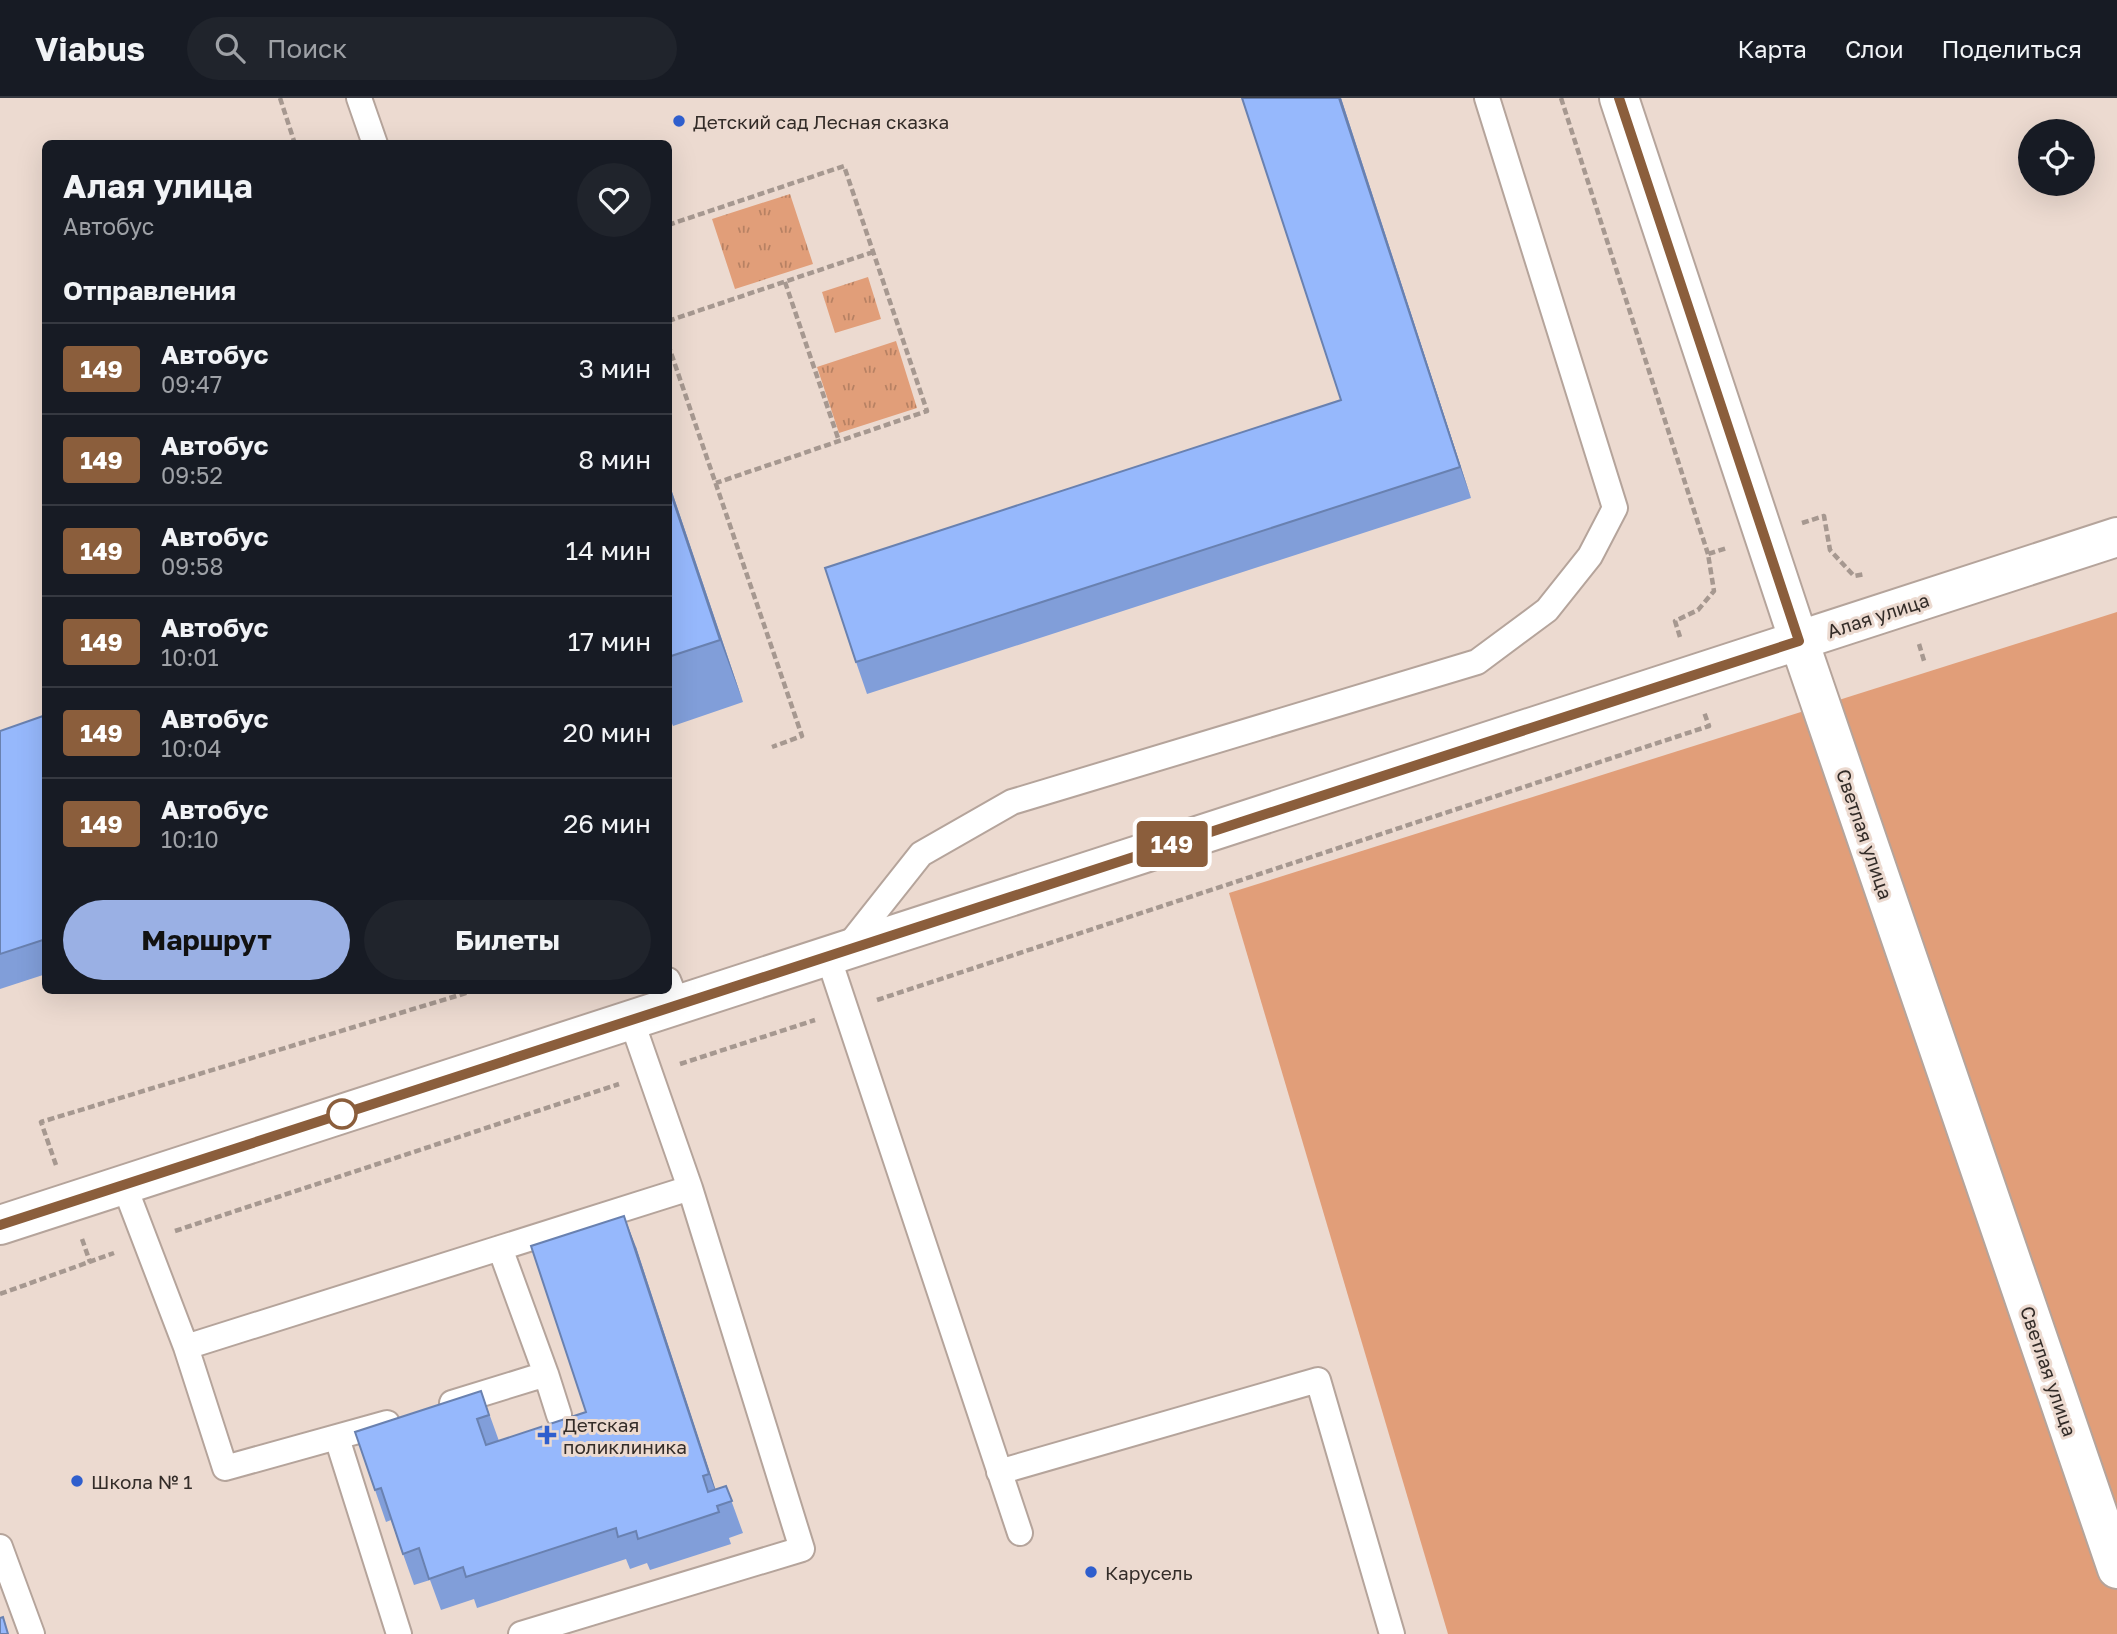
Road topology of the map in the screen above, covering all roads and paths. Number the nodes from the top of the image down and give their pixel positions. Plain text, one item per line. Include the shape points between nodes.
1 (280, 98) edge
2 (359, 98) edge
3 (1487, 98) edge
4 (1562, 98) edge
5 (1619, 98) edge
6 (294, 140) edge
7 (374, 140) edge
8 (672, 224) edge
9 (873, 252) junction
10 (785, 282) junction
11 (672, 320) edge
12 (672, 356) edge
13 (839, 441) junction
14 (716, 483) junction
15 (2117, 537) edge
16 (1708, 554) dead end
17 (1799, 641) junction
18 (772, 747) dead end
19 (836, 953) junction
20 (673, 992) edge
21 (463, 994) edge
22 (670, 994) edge
23 (631, 1019) junction
24 (124, 1185) junction
25 (690, 1188) junction
26 (69, 1203) junction
27 (0, 1225) edge
28 (499, 1248) junction
29 (90, 1262) dead end
30 (186, 1347) junction
31 (545, 1374) junction
32 (428, 1410) edge
33 (559, 1415) dead end
34 (402, 1418) edge
35 (337, 1438) junction
36 (999, 1472) junction
37 (1020, 1533) dead end
38 (0, 1547) edge
39 (2117, 1569) edge
40 (32, 1634) edge
41 (399, 1634) edge
42 (521, 1634) edge
43 (1392, 1634) edge

1 - 6 path
2 - 7 lane
3 - 19 lane via 1615,508 1590,556 1547,610 1477,662 1012,802 921,853
4 - 16 path
5 - 17 main road, Светлая улица
8 - 9 path via 844,166
9 - 10 path
9 - 13 path via 928,411
10 - 11 path
10 - 13 path
12 - 14 path
13 - 14 path
14 - 18 path via 802,736
15 - 17 main road, Алая улица
17 - 19 main road, Алая улица
17 - 39 main road, Светлая улица
19 - 20 main road, Алая улица
19 - 36 lane
21 - 26 path via 41,1122
22 - 23 main road, Алая улица
23 - 24 main road, Алая улица
23 - 25 lane
24 - 26 main road, Алая улица
24 - 30 lane
25 - 28 lane
25 - 42 lane via 802,1549
26 - 27 main road, Алая улица
26 - 29 path
28 - 30 lane
28 - 31 lane
30 - 35 lane via 225,1468
31 - 32 lane
31 - 33 lane
34 - 35 lane
35 - 41 lane
36 - 37 lane
36 - 43 lane via 1318,1380
38 - 40 lane

